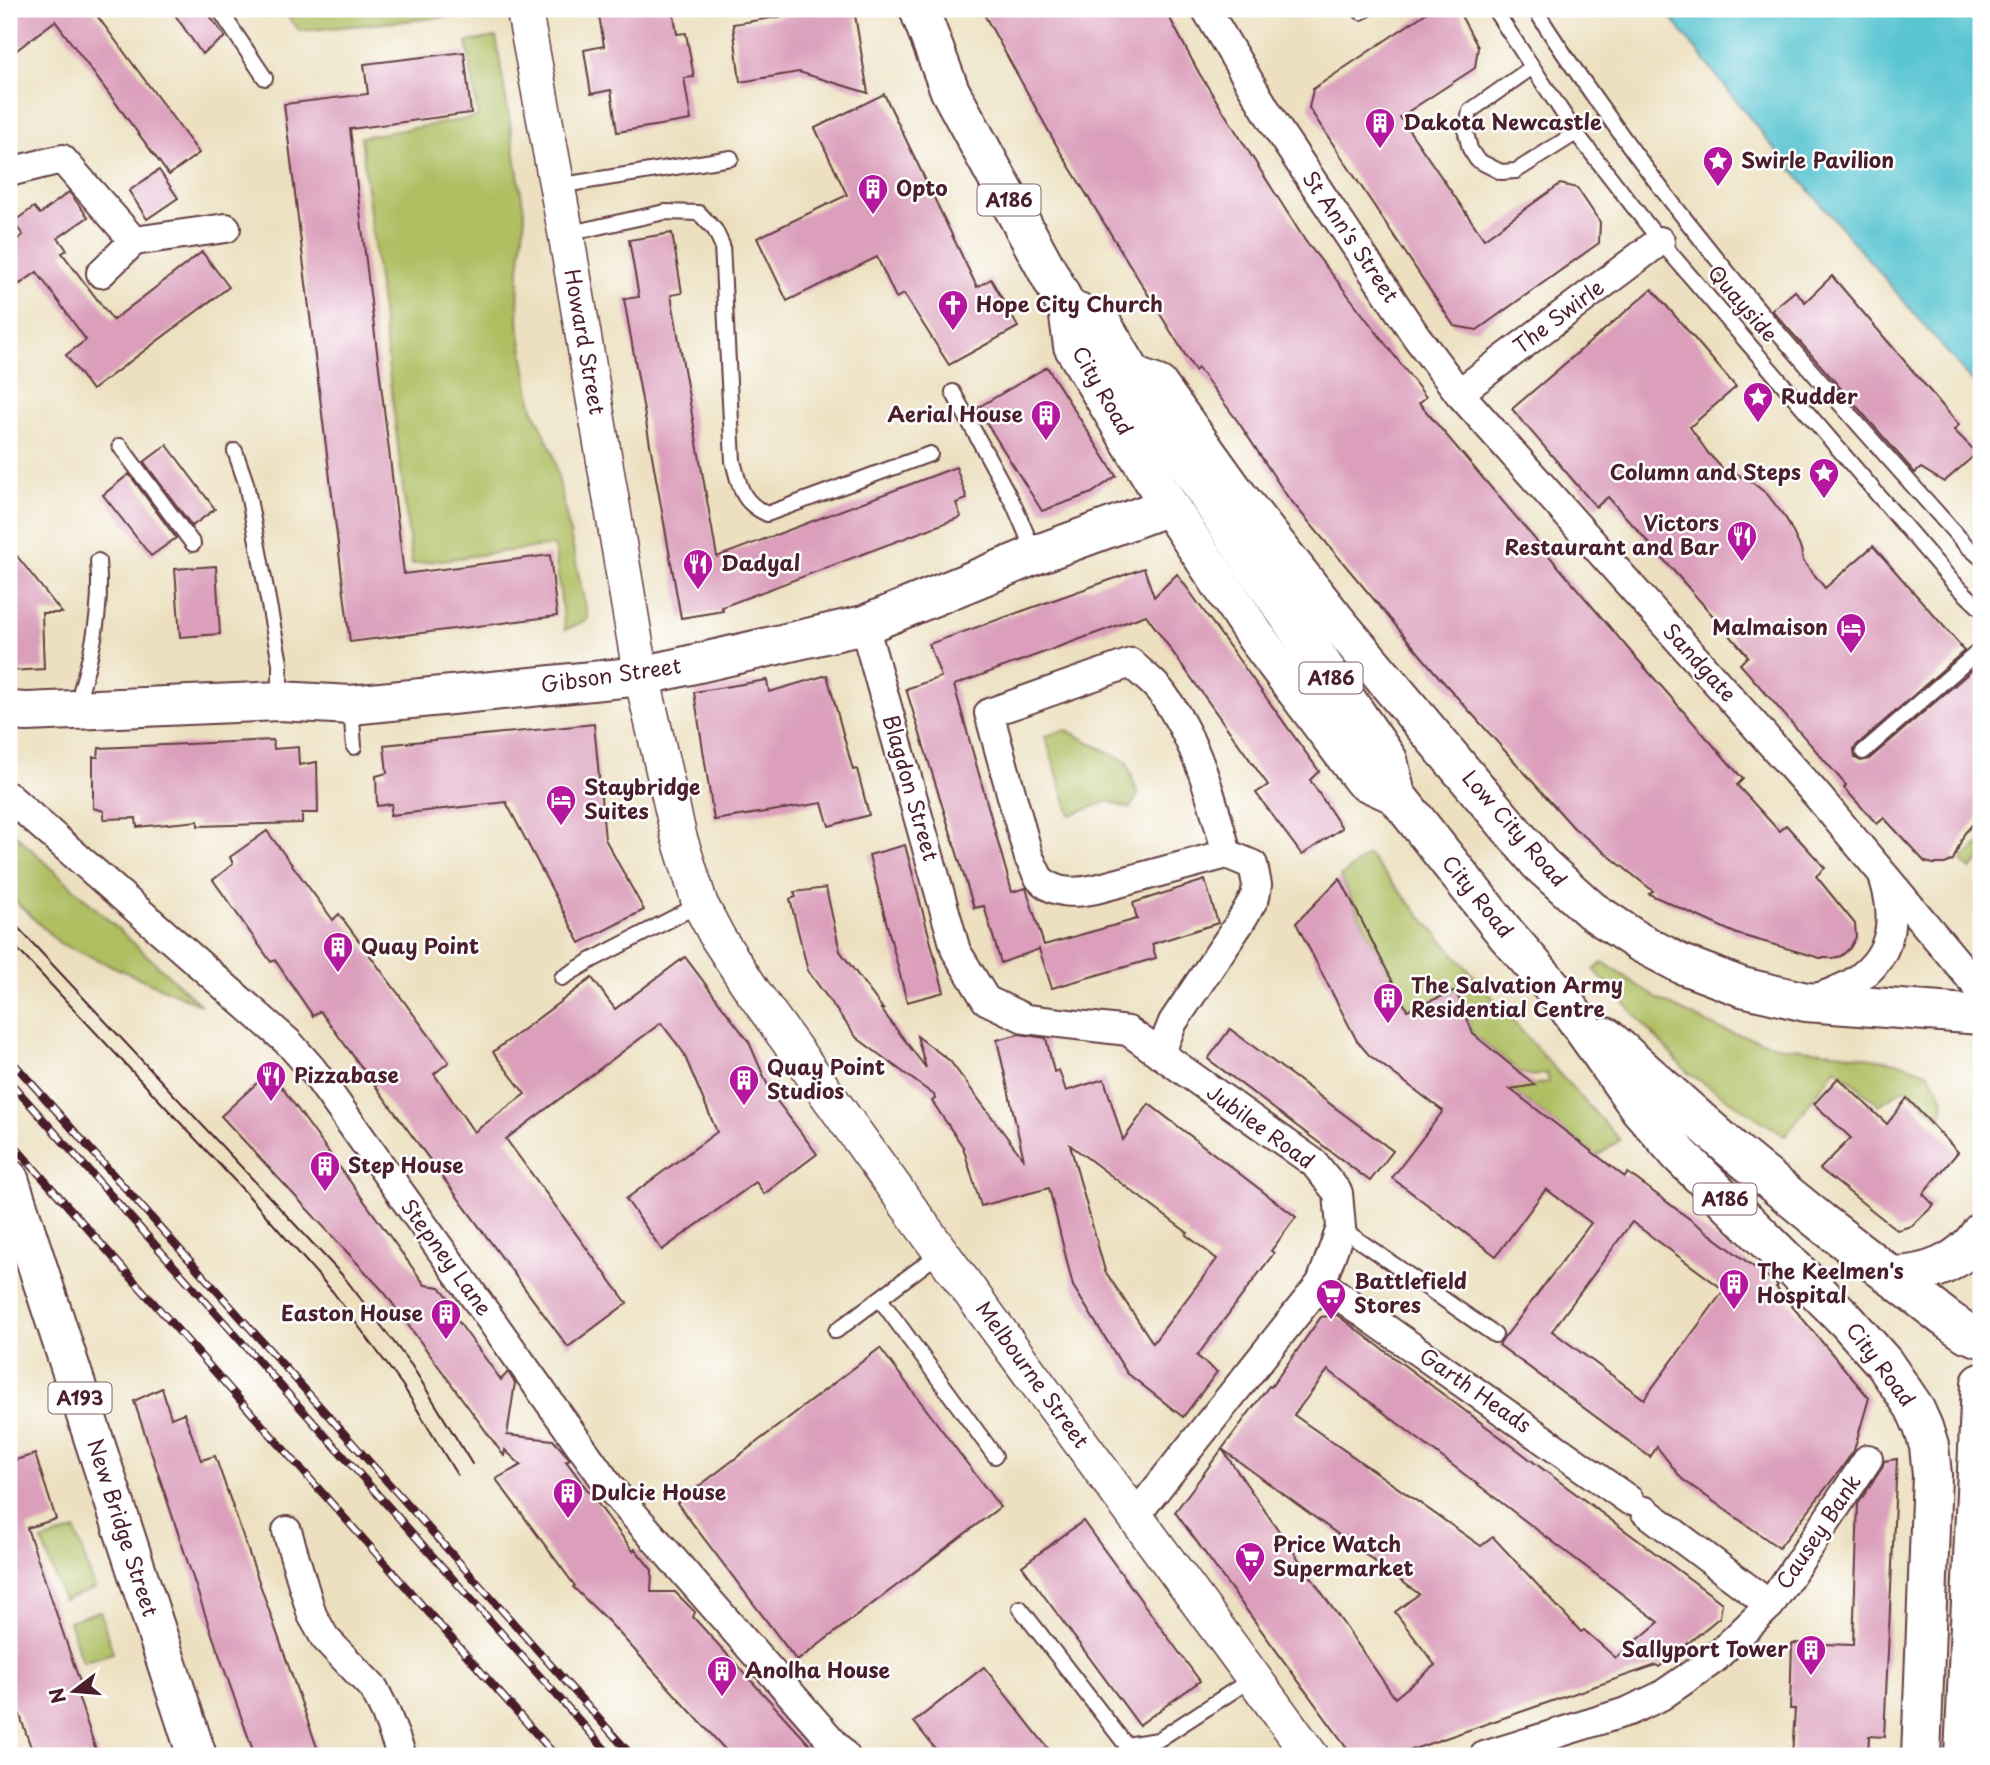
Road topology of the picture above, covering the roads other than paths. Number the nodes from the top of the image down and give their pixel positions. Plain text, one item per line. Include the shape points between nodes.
1 (219, 9) edge
2 (524, 9) edge
3 (919, 9) edge
4 (1206, 9) edge
5 (1494, 9) edge
6 (1535, 9) edge
7 (1531, 68) junction
8 (265, 78) dead end
9 (1576, 133) junction
10 (731, 158) dead end
11 (9, 172) edge
12 (557, 186) junction
13 (226, 228) dead end
14 (566, 234) junction
15 (134, 241) junction
16 (1660, 242) junction
17 (101, 273) dead end
18 (1068, 309) junction
19 (1136, 378) junction
20 (953, 393) dead end
21 (1459, 393) junction
22 (1172, 440) junction
23 (120, 446) dead end
24 (235, 451) dead end
25 (1512, 453) joint
26 (930, 454) dead end
27 (1169, 506) junction
28 (193, 544) dead end
29 (1035, 555) junction
30 (1981, 558) edge
31 (98, 561) dead end
32 (1254, 566) junction
33 (1981, 608) edge
34 (1337, 622) junction
35 (864, 625) junction
36 (1981, 649) edge
37 (642, 676) junction
38 (280, 701) junction
39 (351, 705) junction
40 (76, 709) junction
41 (15, 714) edge
42 (354, 747) dead end
43 (1863, 752) dead end
44 (1396, 796) junction
45 (9, 797) edge
46 (1227, 854) junction
47 (1882, 874) junction
48 (700, 904) junction
49 (956, 951) joint
50 (562, 978) dead end
51 (1981, 991) edge
52 (1560, 996) junction
53 (1806, 1002) junction
54 (1981, 1015) edge
55 (1160, 1054) junction
56 (9, 1179) edge
57 (1341, 1228) junction
58 (1981, 1231) edge
59 (942, 1252) junction
60 (1891, 1276) junction
61 (1321, 1283) junction
62 (880, 1299) junction
63 (836, 1331) dead end
64 (1495, 1335) dead end
65 (1981, 1338) edge
66 (1981, 1383) edge
67 (995, 1456) dead end
68 (1868, 1459) dead end
69 (1135, 1516) junction
70 (287, 1531) dead end
71 (1770, 1605) junction
72 (1020, 1608) dead end
73 (1976, 1647) edge
74 (1254, 1678) junction
75 (197, 1756) edge
76 (402, 1756) edge
77 (845, 1756) edge
78 (1311, 1756) edge
79 (1484, 1756) edge
80 (1920, 1756) edge
81 (1964, 1756) edge

1 - 8 lane
2 - 12 street, Howard Street
3 - 18 main road, City Road / A186 via 950,91
4 - 21 street, St Ann's Street via 1278,130
5 - 7 lane, Quayside
6 - 30 lane, Quayside via 1637,158 1719,262 1940,517
7 - 9 lane, Quayside
7 - 9 lane via 1470,111 1465,133 1477,160 1501,172 1516,171
9 - 16 lane, Quayside
10 - 12 lane
11 - 15 street via 62,159
12 - 14 street, Howard Street
13 - 15 street
14 - 26 lane via 665,212 699,213 715,230 722,245 733,461 741,490 752,507 767,514
14 - 37 street, Howard Street
15 - 17 street
16 - 21 street, The Swirle
16 - 33 lane, Quayside via 1951,580
18 - 19 main road, Low City Road via 1101,323
18 - 27 main road, City Road / A186 via 1073,346
19 - 22 main road, City Road / A186
19 - 34 main road, Low City Road via 1158,385
20 - 29 lane via 1014,505
21 - 25 street, St Ann's Street
22 - 27 main road via 1174,476
22 - 32 main road, City Road / A186
23 - 28 lane
24 - 38 lane via 246,483 280,663
25 - 47 street, Sandgate
27 - 29 main road, Gibson Street
27 - 32 main road, City Road / A186
27 - 44 main road, City Road / A186 via 1256,637 1363,780
29 - 35 main road, Gibson Street
31 - 40 lane via 97,626
32 - 34 main road, Low City Road
32 - 44 main road, City Road / A186 via 1388,760
34 - 53 main road, Low City Road via 1540,864 1591,910 1681,964 1742,987
35 - 37 main road, Gibson Street
35 - 49 street, Blagdon Street
36 - 43 lane
37 - 39 main road, Gibson Street
37 - 48 street, Howard Street via 679,837
38 - 39 main road, Gibson Street
38 - 40 main road, Gibson Street
39 - 42 lane
40 - 41 main road, Gibson Street
44 - 52 main road, City Road / A186
45 - 77 street, Stepney Lane via 289,1043 312,1069 612,1490
46 - 46 street via 1191,739 1161,691 1131,663 989,713 1030,858 1041,880 1061,892 1096,889
46 - 55 street via 1253,865 1255,897 1173,1022
47 - 51 street, Sandgate
47 - 53 street, Sandgate via 1890,899 1891,927 1875,963 1856,981
48 - 50 lane
48 - 59 street, Melbourne Street via 754,993
49 - 55 street, Jubilee Road via 986,1000 1026,1019 1128,1031
52 - 60 main road, City Road / A186 via 1734,1151
52 - 80 main road, City Road / A186 via 1670,1144 1868,1343 1914,1407 1928,1446 1932,1475
53 - 54 main road, Low City Road
55 - 57 street, Jubilee Road via 1314,1163 1338,1193
56 - 75 main road, New Bridge Street / A193
57 - 61 street, Jubilee Road
57 - 64 lane
58 - 60 main road via 1966,1250 1940,1267
59 - 62 lane
59 - 69 street, Melbourne Street
60 - 65 main road, City Road / A186 via 1948,1320
61 - 69 street, Jubilee Road
61 - 71 street, Garth Heads via 1637,1505
62 - 63 lane
62 - 67 lane
66 - 73 main road
68 - 71 street, Causey Bank
69 - 74 street, Melbourne Street
70 - 76 street via 312,1615 325,1638 374,1689
71 - 79 street, Causey Bank via 1713,1660 1661,1696 1629,1711
72 - 74 lane via 1126,1745 1158,1740
73 - 81 main road
74 - 78 street, Melbourne Street

